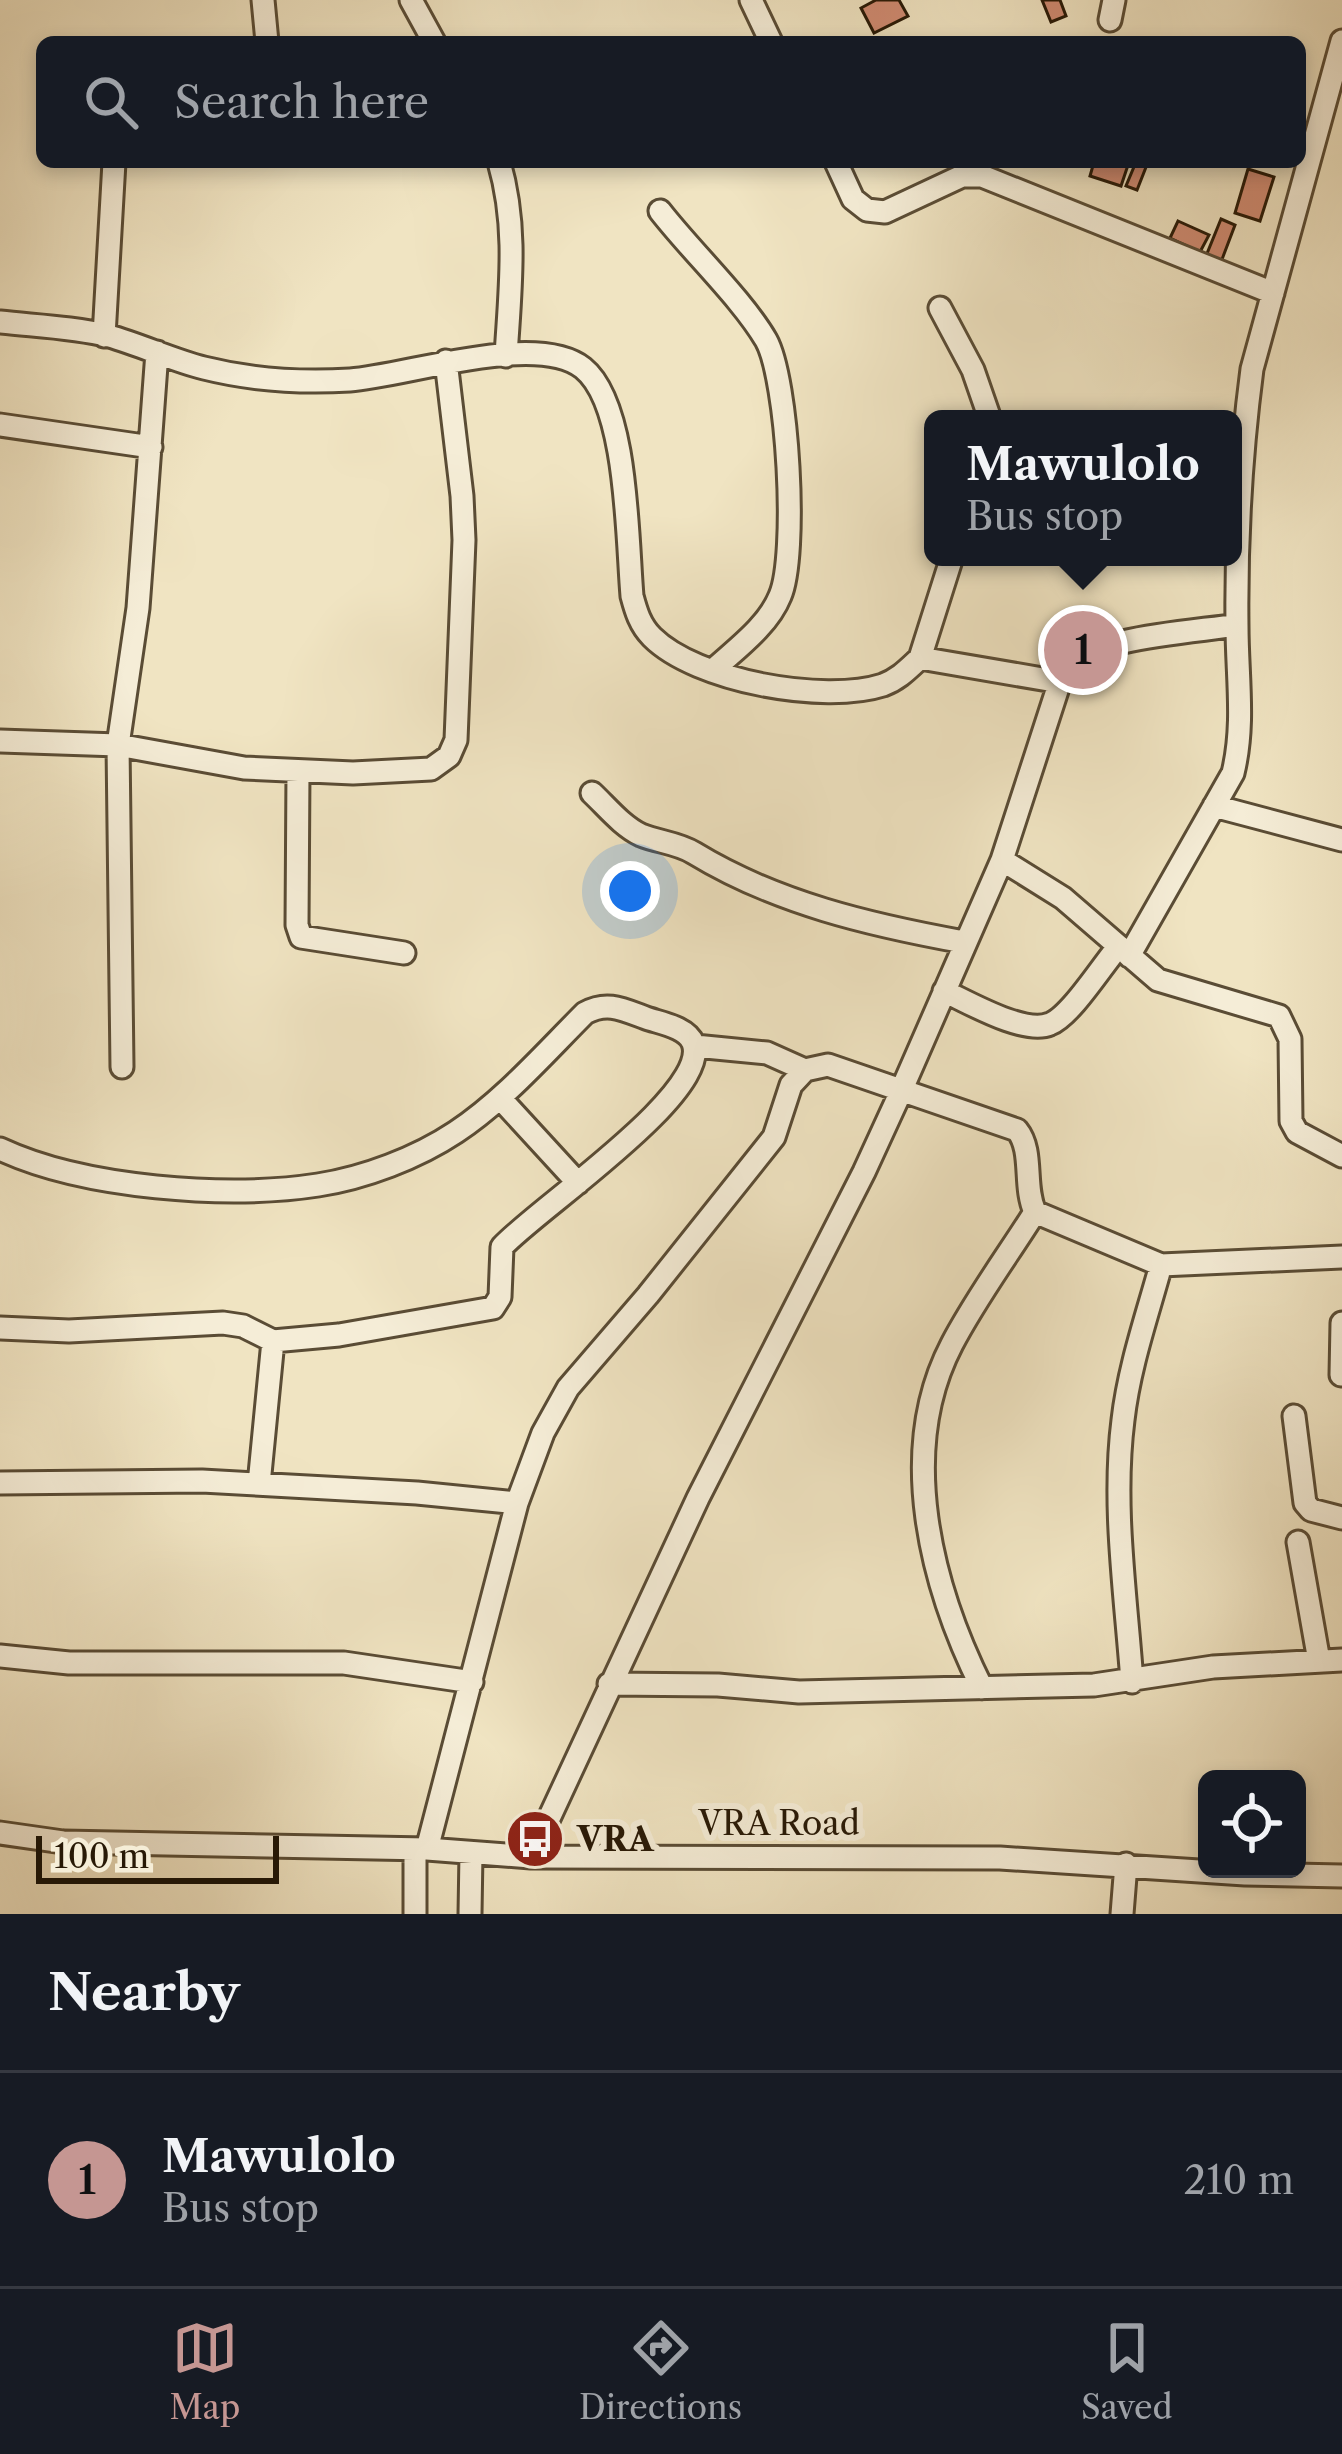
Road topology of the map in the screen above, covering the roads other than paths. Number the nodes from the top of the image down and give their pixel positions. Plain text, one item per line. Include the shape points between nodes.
1 (263, 0) edge
2 (411, 0) edge
3 (751, 0) edge
4 (266, 36) edge
5 (431, 36) edge
6 (768, 36) edge
7 (1342, 41) edge
8 (114, 168) edge
9 (501, 168) edge
10 (839, 168) edge
11 (660, 211) dead end
12 (1273, 293) junction
13 (940, 308) dead end
14 (0, 322) edge
15 (104, 335) junction
16 (157, 352) junction
17 (506, 356) junction
18 (446, 361) junction
19 (987, 410) edge
20 (0, 425) edge
21 (151, 447) junction
22 (1242, 507) edge
23 (949, 566) edge
24 (1240, 566) edge
25 (1237, 625) junction
26 (920, 658) junction
27 (712, 670) junction
28 (1060, 682) junction
29 (0, 741) edge
30 (118, 745) junction
31 (298, 771) junction
32 (592, 793) dead end
33 (1214, 806) junction
34 (1342, 840) edge
35 (1002, 860) junction
36 (964, 942) junction
37 (1124, 951) junction
38 (404, 952) dead end
39 (944, 991) junction
40 (695, 1046) junction
41 (122, 1067) dead end
42 (805, 1070) junction
43 (901, 1090) junction
44 (500, 1098) junction
45 (0, 1149) edge
46 (1342, 1156) edge
47 (578, 1183) junction
48 (1036, 1212) junction
49 (1342, 1257) edge
50 (1161, 1265) junction
51 (1342, 1323) edge
52 (0, 1328) edge
53 (273, 1341) junction
54 (1341, 1375) edge
55 (1294, 1416) dead end
56 (0, 1484) edge
57 (259, 1484) junction
58 (517, 1503) junction
59 (1342, 1518) edge
60 (1298, 1541) dead end
61 (0, 1656) edge
62 (1330, 1661) edge
63 (472, 1682) junction
64 (1132, 1682) junction
65 (609, 1684) junction
66 (982, 1688) junction
67 (0, 1833) edge
68 (421, 1849) junction
69 (471, 1853) junction
70 (531, 1857) junction
71 (1126, 1864) junction
72 (1342, 1876) edge
73 (415, 1914) edge
74 (470, 1914) edge
75 (1123, 1914) edge

1 - 4 street
2 - 5 street
3 - 6 street
7 - 12 street
8 - 15 street
9 - 17 street via 514,235
10 - 12 street via 853,200 867,210 885,212 962,176 982,176
11 - 27 street via 767,342 782,404 788,573 757,629
12 - 22 street via 1252,369
13 - 19 street
14 - 15 street
15 - 16 street
16 - 18 street via 246,377 295,381 386,376
16 - 21 street
17 - 18 street
17 - 27 street via 562,358 598,383 616,432 639,620 653,638
18 - 31 street via 464,540 456,740 431,769
20 - 21 street
21 - 30 street
23 - 26 street
24 - 25 street
25 - 28 street via 1101,648 1070,662
25 - 33 street via 1239,747
26 - 27 street via 900,677 850,689 782,687
26 - 28 street
28 - 35 street
29 - 30 street
30 - 31 street
30 - 41 street
31 - 38 street via 301,937
32 - 36 street via 640,834 779,895
33 - 34 street
33 - 37 street
35 - 36 street
35 - 37 street via 1063,898
36 - 39 street
37 - 39 street via 1050,1024 1003,1018
37 - 46 street via 1158,980 1279,1016 1290,1040 1291,1121
39 - 43 street
40 - 42 street via 767,1053
40 - 44 street via 687,1033 600,1005
40 - 47 street via 694,1062 660,1109
42 - 43 street via 828,1065
42 - 58 street via 790,1085 774,1136 568,1388
43 - 48 street via 1017,1130 1026,1141
43 - 65 street
44 - 45 street via 454,1134 390,1165 319,1185 122,1182 36,1166
44 - 47 street
47 - 53 street via 502,1247 494,1308
48 - 50 street
48 - 66 street via 951,1344 926,1437 933,1554
49 - 50 street
50 - 64 street via 1122,1424
51 - 54 street
52 - 53 street via 223,1323
53 - 57 street
55 - 59 street via 1305,1503
56 - 57 street
57 - 58 street
58 - 63 street
60 - 62 street
61 - 63 street via 344,1663
62 - 64 street via 1213,1667
63 - 68 street
64 - 66 street
65 - 66 street
65 - 70 street
67 - 68 street, VRA Road via 63,1842
68 - 69 street, VRA Road
68 - 73 street
69 - 70 street, VRA Road
69 - 74 street
70 - 71 street, VRA Road
71 - 72 street, VRA Road
71 - 75 street

